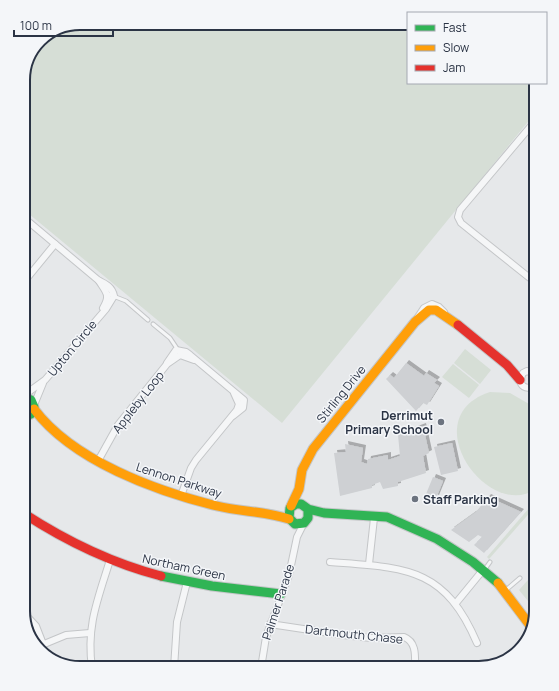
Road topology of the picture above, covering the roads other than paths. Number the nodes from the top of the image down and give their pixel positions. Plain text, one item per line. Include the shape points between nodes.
1 (529, 128) edge
2 (30, 223) edge
3 (55, 244) junction
4 (30, 274) edge
5 (529, 277) edge
6 (111, 295) junction
7 (148, 320) dead end
8 (153, 324) dead end
9 (179, 353) junction
10 (529, 371) edge
11 (529, 373) edge
12 (524, 374) junction
13 (45, 380) junction
14 (529, 388) edge
15 (30, 392) edge
16 (30, 400) edge
17 (34, 407) junction
18 (30, 414) edge
19 (30, 419) edge
20 (46, 425) junction
21 (98, 461) junction
22 (299, 489) junction
23 (181, 496) junction
24 (291, 507) junction
25 (307, 508) junction
26 (272, 513) junction
27 (324, 514) junction
28 (30, 517) edge
29 (374, 518) junction
30 (290, 520) junction
31 (305, 522) junction
32 (297, 537) junction
33 (110, 560) junction
34 (330, 562) dead end
35 (490, 562) dead end
36 (368, 564) junction
37 (484, 570) junction
38 (520, 578) dead end
39 (187, 582) junction
40 (505, 591) junction
41 (282, 594) junction
42 (456, 603) junction
43 (31, 620) edge
44 (528, 622) edge
45 (270, 624) junction
46 (90, 633) junction
47 (39, 640) edge
48 (477, 643) dead end
49 (42, 644) edge
50 (92, 661) edge
51 (174, 661) edge
52 (262, 661) edge
53 (414, 661) edge

1 - 5 street via 463,208 462,216 464,224
2 - 3 street
3 - 4 street
3 - 6 street via 98,280
6 - 7 lane via 126,301
6 - 13 street, Upton Circle via 99,316
8 - 9 lane via 170,338
9 - 21 street, Appleby Loop via 172,353 167,364 118,425
9 - 23 street via 186,352 234,393 241,404 196,460
10 - 12 street
11 - 12 street
12 - 14 street via 522,385
12 - 22 street, Stirling Drive via 507,364 447,316 430,310 415,322 313,449 302,470
13 - 15 street, Upton Circle
13 - 17 street, Upton Circle
16 - 17 street, Lennon Parkway
17 - 18 street
17 - 20 street, Lennon Parkway
19 - 20 street, Lennon Parkway
20 - 21 street, Lennon Parkway
21 - 23 street, Lennon Parkway via 140,482
22 - 24 street, Stirling Drive
22 - 25 street
23 - 26 street, Lennon Parkway via 218,506
24 - 25 street, Lennon Parkway via 297,503
24 - 26 street, Lennon Parkway
24 - 30 street via 288,513
25 - 27 street, Lennon Parkway
25 - 31 street via 309,515
26 - 30 street, Lennon Parkway
27 - 29 street, Lennon Parkway
27 - 31 street, Lennon Parkway
28 - 33 street, Northam Green via 67,541
29 - 36 street
29 - 37 street, Lennon Parkway via 387,517 446,544
30 - 31 street, Lennon Parkway via 295,524
30 - 32 street
31 - 32 street, Palmer Parade
32 - 41 street, Palmer Parade
33 - 39 street, Northam Green via 155,575
33 - 46 street via 93,611
34 - 36 street
35 - 37 lane
36 - 42 street via 394,567 414,573 437,586
37 - 40 street, Lennon Parkway
37 - 42 street
38 - 40 lane
39 - 41 street, Northam Green
39 - 51 street via 177,622
40 - 44 street, Lennon Parkway
41 - 45 street, Palmer Parade
42 - 48 street
43 - 47 street via 36,626
45 - 52 street, Palmer Parade
45 - 53 street, Dartmouth Chase via 371,638 408,638 413,645
46 - 49 street via 72,634
46 - 50 street

